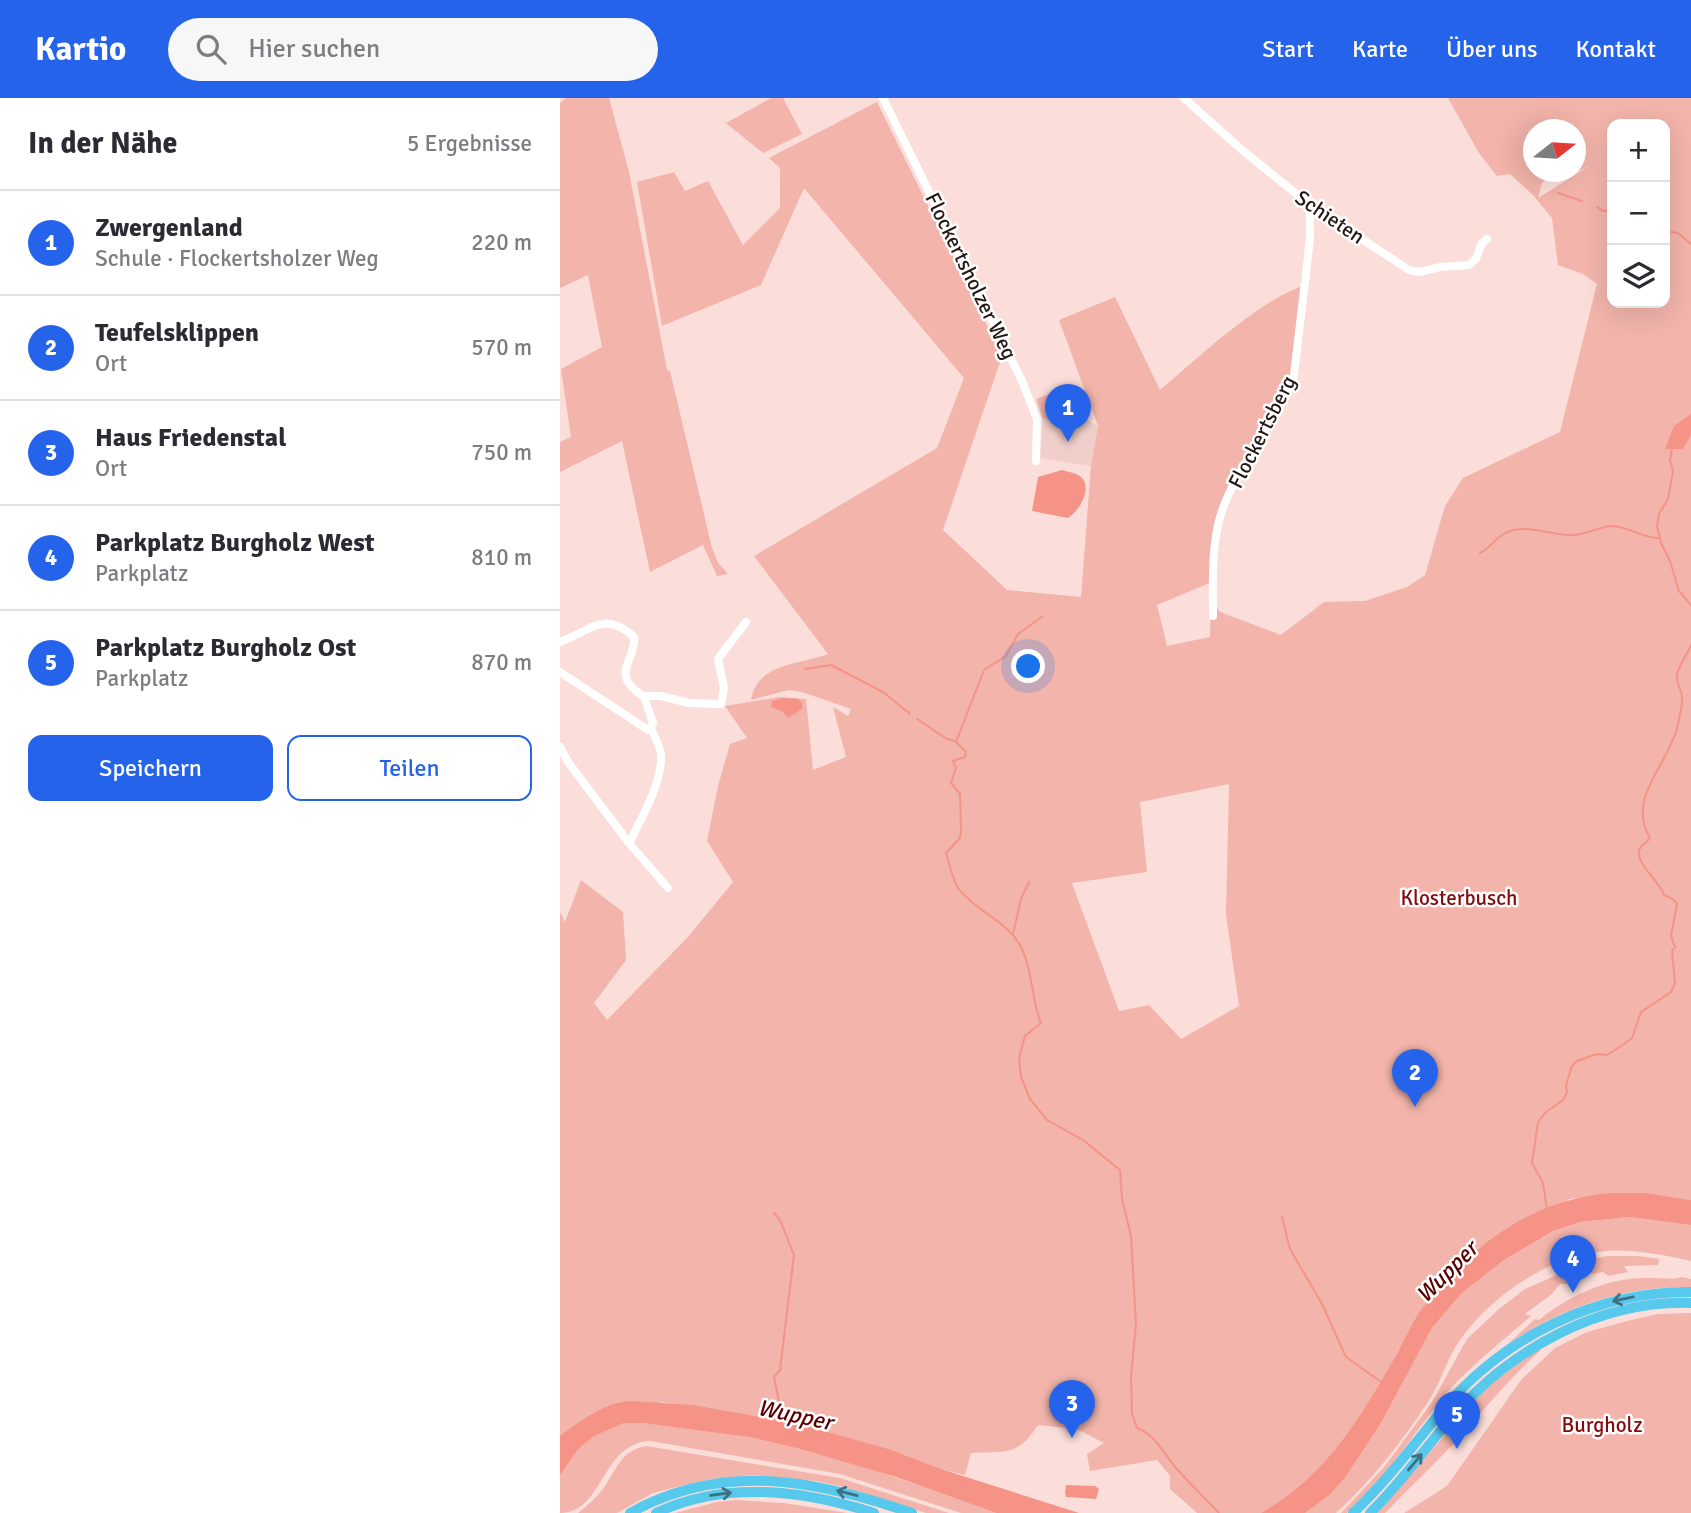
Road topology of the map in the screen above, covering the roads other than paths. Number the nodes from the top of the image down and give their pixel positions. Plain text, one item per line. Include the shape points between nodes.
1 (883, 98) edge
2 (1184, 98) edge
3 (1310, 205) junction
4 (1487, 239) dead end
5 (1037, 461) dead end
6 (1213, 616) dead end
7 (746, 622) dead end
8 (560, 642) edge
9 (560, 672) edge
10 (646, 698) junction
11 (650, 729) junction
12 (560, 747) edge
13 (629, 843) junction
14 (668, 888) dead end
15 (1691, 1292) edge
16 (1691, 1303) edge
17 (630, 1513) edge
18 (656, 1513) edge
19 (874, 1513) edge
20 (912, 1513) edge
21 (1353, 1513) edge
22 (1370, 1513) edge

1 - 5 street, Flockertsholzer Weg via 1022,381 1037,419
2 - 3 street, Schieten
3 - 4 street, Schieten via 1415,272 1469,265
3 - 6 street, Flockertsberg via 1294,374 1221,513
7 - 10 street via 718,659 724,682 721,704 655,695
8 - 10 street via 599,623 626,631 634,642 626,675
9 - 11 street
10 - 11 street
11 - 13 street via 660,749 660,764 651,797
12 - 13 street
13 - 14 street
15 -> 21 highway via 1656,1293 1606,1303 1557,1322 1516,1345 1482,1370 1445,1407
22 -> 16 highway via 1475,1393 1522,1355 1565,1331 1608,1315
20 -> 17 highway via 814,1485 753,1480 681,1490
18 -> 19 highway via 700,1498 753,1491 811,1497

